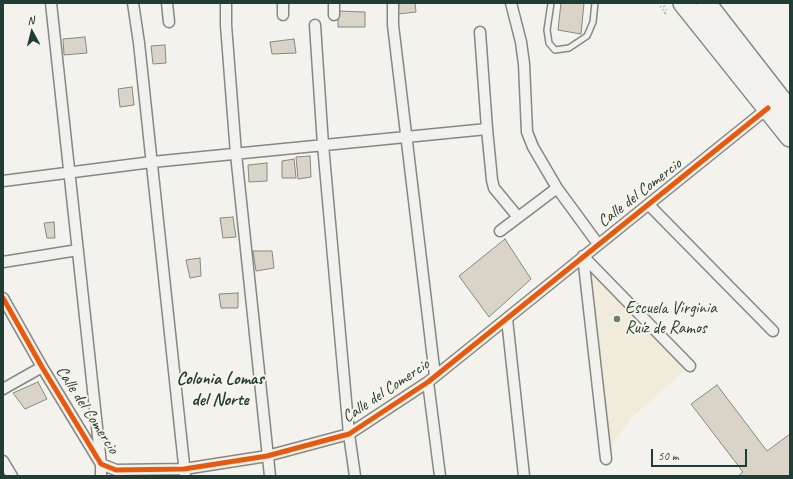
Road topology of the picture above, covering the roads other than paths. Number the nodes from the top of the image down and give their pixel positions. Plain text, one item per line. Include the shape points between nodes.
1 (51, 3) edge
2 (133, 3) edge
3 (167, 3) edge
4 (226, 3) edge
5 (283, 3) edge
6 (334, 3) edge
7 (393, 3) edge
8 (511, 3) edge
9 (551, 3) edge
10 (594, 3) edge
11 (684, 3) edge
12 (706, 3) edge
13 (283, 15) dead end
14 (334, 15) dead end
15 (169, 22) dead end
16 (315, 25) dead end
17 (480, 32) dead end
18 (768, 108) junction
19 (790, 110) edge
20 (487, 129) junction
21 (407, 137) junction
22 (790, 138) edge
23 (323, 145) junction
24 (236, 154) junction
25 (152, 162) junction
26 (69, 171) junction
27 (3, 181) edge
28 (557, 188) junction
29 (649, 205) junction
30 (518, 217) junction
31 (500, 231) dead end
32 (598, 244) junction
33 (78, 250) junction
34 (583, 256) junction
35 (3, 262) edge
36 (3, 298) edge
37 (507, 319) junction
38 (773, 331) dead end
39 (690, 366) dead end
40 (42, 367) junction
41 (431, 379) junction
42 (3, 389) edge
43 (349, 434) junction
44 (267, 456) junction
45 (606, 459) dead end
46 (3, 461) edge
47 (102, 464) junction
48 (185, 473) edge
49 (12, 476) edge
50 (101, 476) edge
51 (270, 476) edge
52 (355, 476) edge
53 (440, 476) edge
54 (524, 476) edge

1 - 26 street
2 - 25 street
3 - 15 street
4 - 24 street
5 - 13 street
6 - 14 street
7 - 21 street via 393,25
8 - 28 street via 524,64 527,132
9 - 10 lane via 547,30 549,43 554,50 569,48 586,36 592,22
11 - 18 highway
12 - 19 highway
16 - 23 street
17 - 20 street
18 - 22 highway
18 - 29 street, Calle del Comercio
20 - 21 street
20 - 30 street via 494,188
21 - 23 street
21 - 41 street
23 - 24 street
23 - 43 street
24 - 25 street
24 - 44 street
25 - 26 street
25 - 48 street
26 - 27 street
26 - 33 street
28 - 30 street
28 - 32 street
29 - 32 street, Calle del Comercio
29 - 38 street
30 - 31 street
32 - 34 street, Calle del Comercio
33 - 35 street
33 - 47 street
34 - 37 street, Calle del Comercio
34 - 39 street
34 - 45 street
36 - 40 street, Calle del Comercio
37 - 41 street, Calle del Comercio
37 - 54 street
40 - 42 street
40 - 47 street, Calle del Comercio
41 - 43 street, Calle del Comercio
41 - 53 street
43 - 44 street, Calle del Comercio
43 - 52 street
44 - 48 street, Calle del Comercio
44 - 51 street
46 - 49 street
47 - 48 street, Calle del Comercio via 116,470
47 - 50 street

